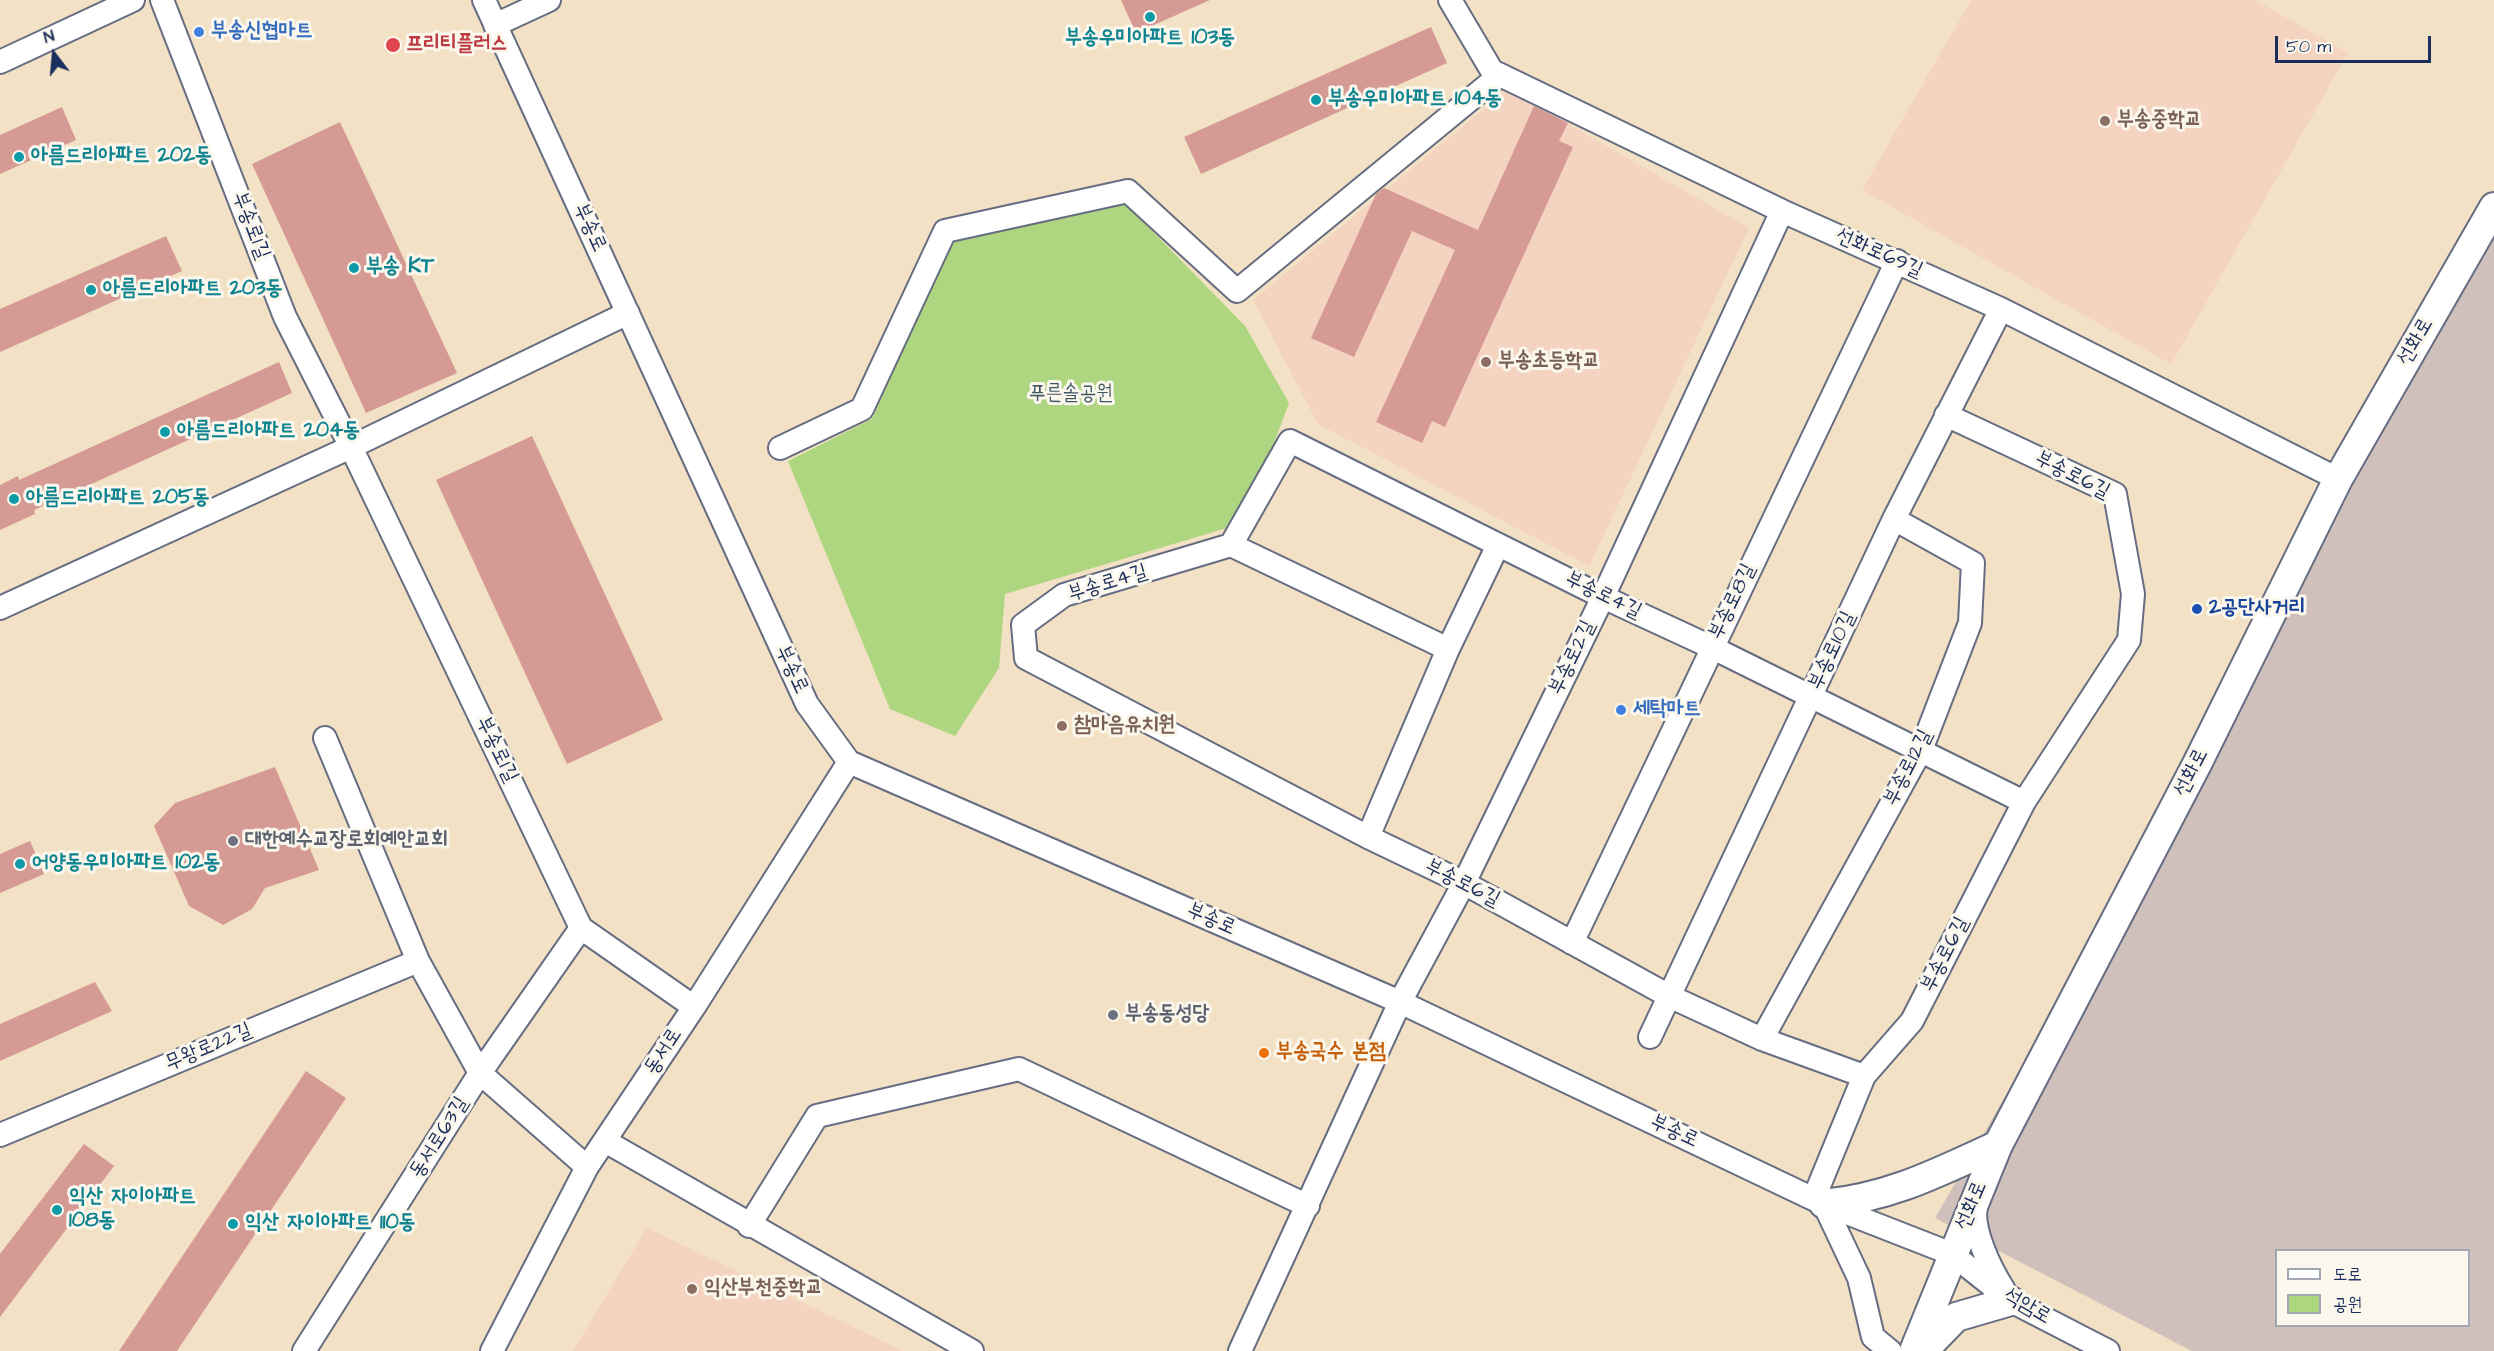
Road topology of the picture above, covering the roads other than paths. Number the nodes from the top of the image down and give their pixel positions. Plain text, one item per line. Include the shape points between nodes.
1 (133, 0) edge
2 (162, 0) edge
3 (484, 0) edge
4 (549, 0) edge
5 (1450, 0) edge
6 (495, 25) junction
7 (0, 62) edge
8 (1500, 75) junction
9 (2494, 207) edge
10 (1782, 211) junction
11 (1897, 261) junction
12 (2001, 309) junction
13 (628, 313) junction
14 (1946, 414) junction
15 (351, 447) junction
16 (780, 448) dead end
17 (2338, 479) junction
18 (1894, 519) junction
19 (1231, 545) junction
20 (1498, 545) junction
21 (1603, 597) junction
22 (0, 608) edge
23 (1712, 647) junction
24 (1449, 648) junction
25 (1026, 658) joint
26 (1812, 696) junction
27 (325, 738) dead end
28 (1921, 750) junction
29 (849, 762) junction
30 (2024, 802) junction
31 (1368, 837) junction
32 (1464, 883) junction
33 (581, 928) junction
34 (1572, 943) junction
35 (418, 961) junction
36 (1670, 996) junction
37 (1400, 1002) junction
38 (694, 1007) junction
39 (1650, 1037) dead end
40 (1762, 1039) junction
41 (480, 1073) junction
42 (1864, 1076) junction
43 (0, 1135) edge
44 (605, 1141) junction
45 (1998, 1145) junction
46 (587, 1167) junction
47 (1819, 1201) junction
48 (1308, 1206) junction
49 (749, 1226) junction
50 (1952, 1254) junction
51 (2011, 1301) junction
52 (304, 1351) edge
53 (492, 1351) edge
54 (972, 1351) edge
55 (1240, 1351) edge
56 (1890, 1351) edge
57 (1914, 1351) edge
58 (1923, 1351) edge
59 (2108, 1351) edge

1 - 7 street
2 - 15 street, 부송로1길 via 285,317
3 - 6 street, 부송로
4 - 6 street
5 - 8 street, 선화로69길 via 1492,71
6 - 13 street, 부송로
8 - 10 street, 선화로69길
8 - 16 street via 1237,291 1128,191 945,231 862,409
9 - 17 main road, 선화로
10 - 11 street, 선화로69길
10 - 21 street, 부송로2길
11 - 12 street, 선화로69길
11 - 23 street, 부송로8길
12 - 14 street, 부송로10길
12 - 17 street, 선화로69길
13 - 15 street
13 - 29 street, 부송로 via 807,704
14 - 18 street, 부송로10길
14 - 30 street, 부송로6길 via 2115,494 2133,594 2129,640
15 - 22 street
15 - 33 street, 부송로1길
17 - 45 main road, 선화로 via 2197,764
18 - 26 street, 부송로10길
18 - 28 street, 부송로12길 via 1973,563 1970,623
19 - 20 street, 부송로4길 via 1290,441
19 - 24 street
19 - 25 street, 부송로4길 via 1064,596 1023,625
20 - 21 street, 부송로4길
20 - 24 street
21 - 23 street, 부송로4길
21 - 32 street, 부송로2길
23 - 26 street, 부송로4길
23 - 34 street, 부송로8길
24 - 31 street
25 - 31 street, 부송로6길
26 - 28 street, 부송로4길
26 - 36 street, 부송로10길
27 - 35 street
28 - 30 street, 부송로4길
28 - 40 street, 부송로12길
29 - 37 street, 부송로
29 - 38 street, 동서로
30 - 42 street, 부송로6길 via 1912,1021
31 - 32 street, 부송로6길
32 - 34 street, 부송로6길
32 - 37 street, 부송로2길
33 - 38 street, 부송로1길
33 - 41 street, 동서로63길
34 - 36 street, 부송로6길
35 - 41 street
35 - 43 street, 무왕로22길
36 - 39 street, 부송로10길
36 - 40 street, 부송로6길
37 - 47 street, 부송로
37 - 48 street
38 - 44 street, 동서로
40 - 42 street, 부송로6길
41 - 46 street
41 - 52 street, 동서로63길
42 - 47 street
44 - 46 street, 동서로
44 - 49 street
45 - 47 main road via 1904,1188 1871,1198
45 - 50 main road, 선화로
45 - 51 street via 1975,1208 1987,1258
46 - 53 street, 동서로
47 - 50 street, 부송로
47 - 56 street via 1859,1278 1873,1337
48 - 49 street via 1019,1069 817,1116
48 - 55 street
49 - 54 street
50 - 51 street, 석암로
50 - 57 main road, 선화로
51 - 58 main road via 1956,1317
51 - 59 street, 석암로

